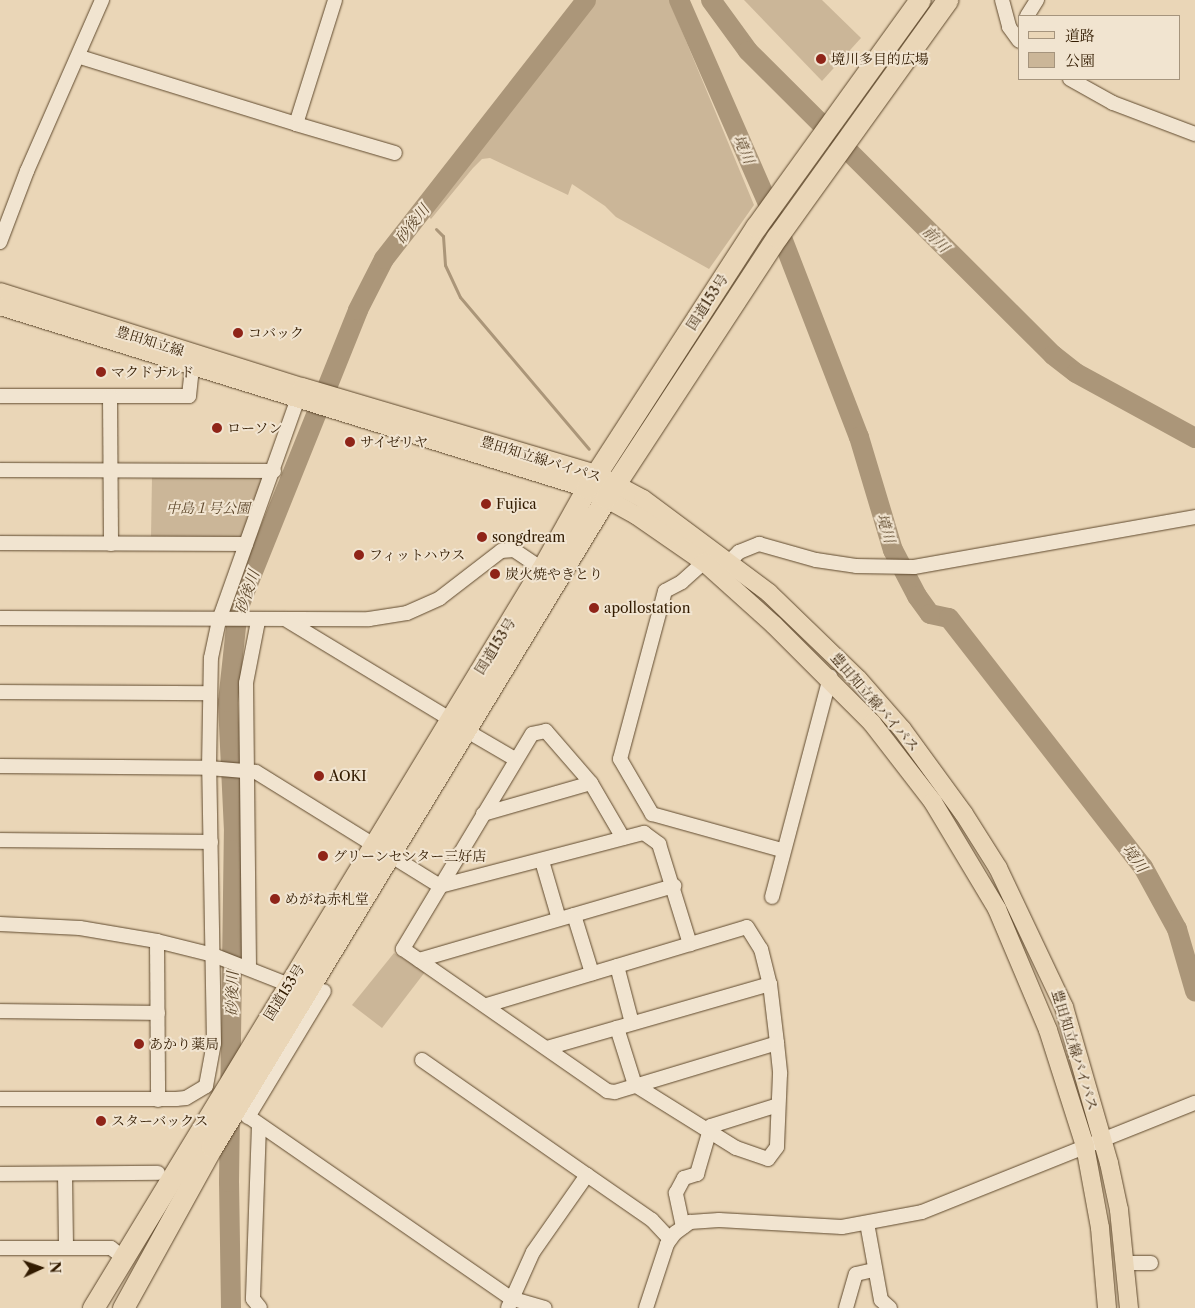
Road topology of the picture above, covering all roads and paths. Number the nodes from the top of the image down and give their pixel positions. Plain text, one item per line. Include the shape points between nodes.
1 (102, 0) edge
2 (335, 0) edge
3 (947, 0) edge
4 (1002, 0) edge
5 (1037, 0) edge
6 (914, 7) edge
7 (1028, 15) edge
8 (1017, 36) edge
9 (80, 57) junction
10 (1072, 80) edge
11 (296, 124) junction
12 (1195, 134) edge
13 (395, 153) dead end
14 (0, 242) edge
15 (0, 292) edge
16 (0, 306) edge
17 (192, 367) junction
18 (300, 393) junction
19 (0, 396) edge
20 (110, 396) junction
21 (0, 470) edge
22 (110, 470) junction
23 (274, 471) junction
24 (592, 481) junction
25 (611, 490) junction
26 (1195, 517) edge
27 (0, 543) edge
28 (111, 544) junction
29 (246, 544) junction
30 (730, 561) junction
31 (704, 562) junction
32 (542, 569) junction
33 (0, 618) edge
34 (224, 620) junction
35 (256, 620) junction
36 (288, 621) junction
37 (830, 677) junction
38 (0, 692) edge
39 (210, 693) junction
40 (459, 725) junction
41 (515, 759) junction
42 (0, 766) edge
43 (209, 768) junction
44 (248, 770) junction
45 (591, 783) junction
46 (483, 814) junction
47 (623, 838) junction
48 (0, 840) edge
49 (211, 842) junction
50 (383, 849) junction
51 (782, 850) junction
52 (542, 861) junction
53 (440, 886) junction
54 (674, 886) junction
55 (772, 897) dead end
56 (574, 915) junction
57 (559, 919) junction
58 (0, 924) edge
59 (157, 941) junction
60 (690, 944) junction
61 (213, 954) junction
62 (419, 960) junction
63 (617, 966) junction
64 (249, 967) junction
65 (592, 973) junction
66 (770, 984) junction
67 (288, 985) junction
68 (324, 991) dead end
69 (487, 1005) junction
70 (0, 1012) edge
71 (158, 1013) junction
72 (632, 1023) junction
73 (617, 1028) junction
74 (777, 1043) junction
75 (547, 1048) junction
76 (422, 1060) dead end
77 (635, 1085) junction
78 (0, 1099) edge
79 (158, 1100) junction
80 (1195, 1103) edge
81 (778, 1104) junction
82 (234, 1107) junction
83 (708, 1131) junction
84 (1102, 1140) junction
85 (1085, 1146) junction
86 (0, 1174) edge
87 (65, 1174) junction
88 (158, 1174) dead end
89 (586, 1175) junction
90 (867, 1223) junction
91 (683, 1227) junction
92 (670, 1239) junction
93 (66, 1247) junction
94 (0, 1248) edge
95 (124, 1258) junction
96 (1151, 1263) dead end
97 (1124, 1264) junction
98 (874, 1270) junction
99 (509, 1303) edge
100 (93, 1308) edge
101 (123, 1308) edge
102 (260, 1308) edge
103 (545, 1308) edge
104 (646, 1308) edge
105 (846, 1308) edge
106 (890, 1308) edge
107 (1107, 1308) edge
108 (1128, 1308) edge

1 - 9 street
2 - 11 street
3 - 25 highway, 国道153号 via 850,132
4 - 8 street via 1005,17
5 - 7 street
6 - 24 highway, 国道153号 via 756,227
9 - 11 street
9 - 14 street via 27,170
10 - 12 street via 1131,111
11 - 13 street
15 - 18 main road, 豊田知立線
16 - 17 main road, 豊田知立線
17 - 18 main road, 豊田知立線
17 - 20 street via 189,396
18 - 23 street
18 - 24 main road, 豊田知立線バイパス
19 - 20 street
20 - 22 street
21 - 22 street
22 - 23 street
22 - 28 street
23 - 29 street
24 - 25 main road, 豊田知立線バイパス
24 - 32 highway, 国道153号
25 - 30 main road, 豊田知立線バイパス
25 - 31 main road, 豊田知立線バイパス
25 - 40 highway, 国道153号
26 - 30 street via 914,567 875,567 816,560 759,544 739,552
27 - 28 street
28 - 29 street
29 - 34 street
30 - 84 main road, 豊田知立線バイパス via 769,593 858,679 902,729 964,814 998,868 1046,964 1064,1007
31 - 37 main road, 豊田知立線バイパス
31 - 51 street via 682,582 665,591 620,760 652,814
32 - 36 street via 514,550 501,551 458,587 407,613 369,619
32 - 40 highway, 国道153号
33 - 34 street
34 - 35 street
34 - 39 street via 211,658
35 - 36 street
35 - 44 street via 246,683
36 - 40 street
37 - 51 street
37 - 85 main road, 豊田知立線バイパス via 872,723 933,802 997,908 1048,1030
38 - 39 street
39 - 43 street
40 - 41 street
40 - 50 highway, 国道153号
41 - 45 street via 532,734 546,731
41 - 46 street
42 - 43 street
43 - 44 street
43 - 49 street
44 - 50 street
44 - 64 street
45 - 46 street
45 - 47 street
46 - 53 street
47 - 52 street
47 - 54 street via 644,833 659,844
48 - 49 street
49 - 61 street
50 - 53 street
50 - 67 highway, 国道153号
50 - 82 highway, 国道153号
51 - 55 street
52 - 53 street
52 - 57 street
53 - 62 street via 403,949
54 - 56 street
54 - 60 street
56 - 57 street
56 - 65 street
57 - 62 street
58 - 59 street via 80,928
59 - 61 street
59 - 71 street
60 - 63 street
60 - 66 street via 747,927 761,949
61 - 64 street
61 - 82 street via 214,1043
62 - 69 street
63 - 65 street
63 - 72 street
64 - 67 street
65 - 69 street
66 - 72 street
66 - 74 street
67 - 82 highway, 国道153号
68 - 82 street
69 - 75 street
70 - 71 street
71 - 79 street
72 - 73 street
73 - 75 street
73 - 77 street
74 - 77 street
74 - 81 street
75 - 77 street via 607,1090 615,1092
76 - 89 street
77 - 83 street
78 - 79 street
79 - 82 street via 186,1098
80 - 84 street
81 - 83 street via 716,1122
81 - 83 street via 777,1147 768,1159 736,1148
82 - 95 highway, 国道153号
82 - 99 street
82 - 101 highway, 国道153号
82 - 102 street via 253,1299
83 - 91 street via 697,1174 684,1178 676,1193
84 - 85 street
84 - 97 main road, 豊田知立線バイパス via 1119,1210
85 - 90 street via 948,1204
85 - 107 main road, 豊田知立線バイパス via 1100,1228
86 - 87 street
87 - 88 street
87 - 93 street
89 - 92 street via 652,1220
89 - 99 street via 533,1252
90 - 91 street via 819,1227 708,1220
90 - 98 street
91 - 92 street
92 - 104 street
93 - 94 street
93 - 95 street via 111,1248
95 - 100 highway, 国道153号
96 - 97 street
97 - 108 main road, 豊田知立線バイパス
98 - 105 street via 856,1274
98 - 106 street via 881,1300
99 - 103 street

